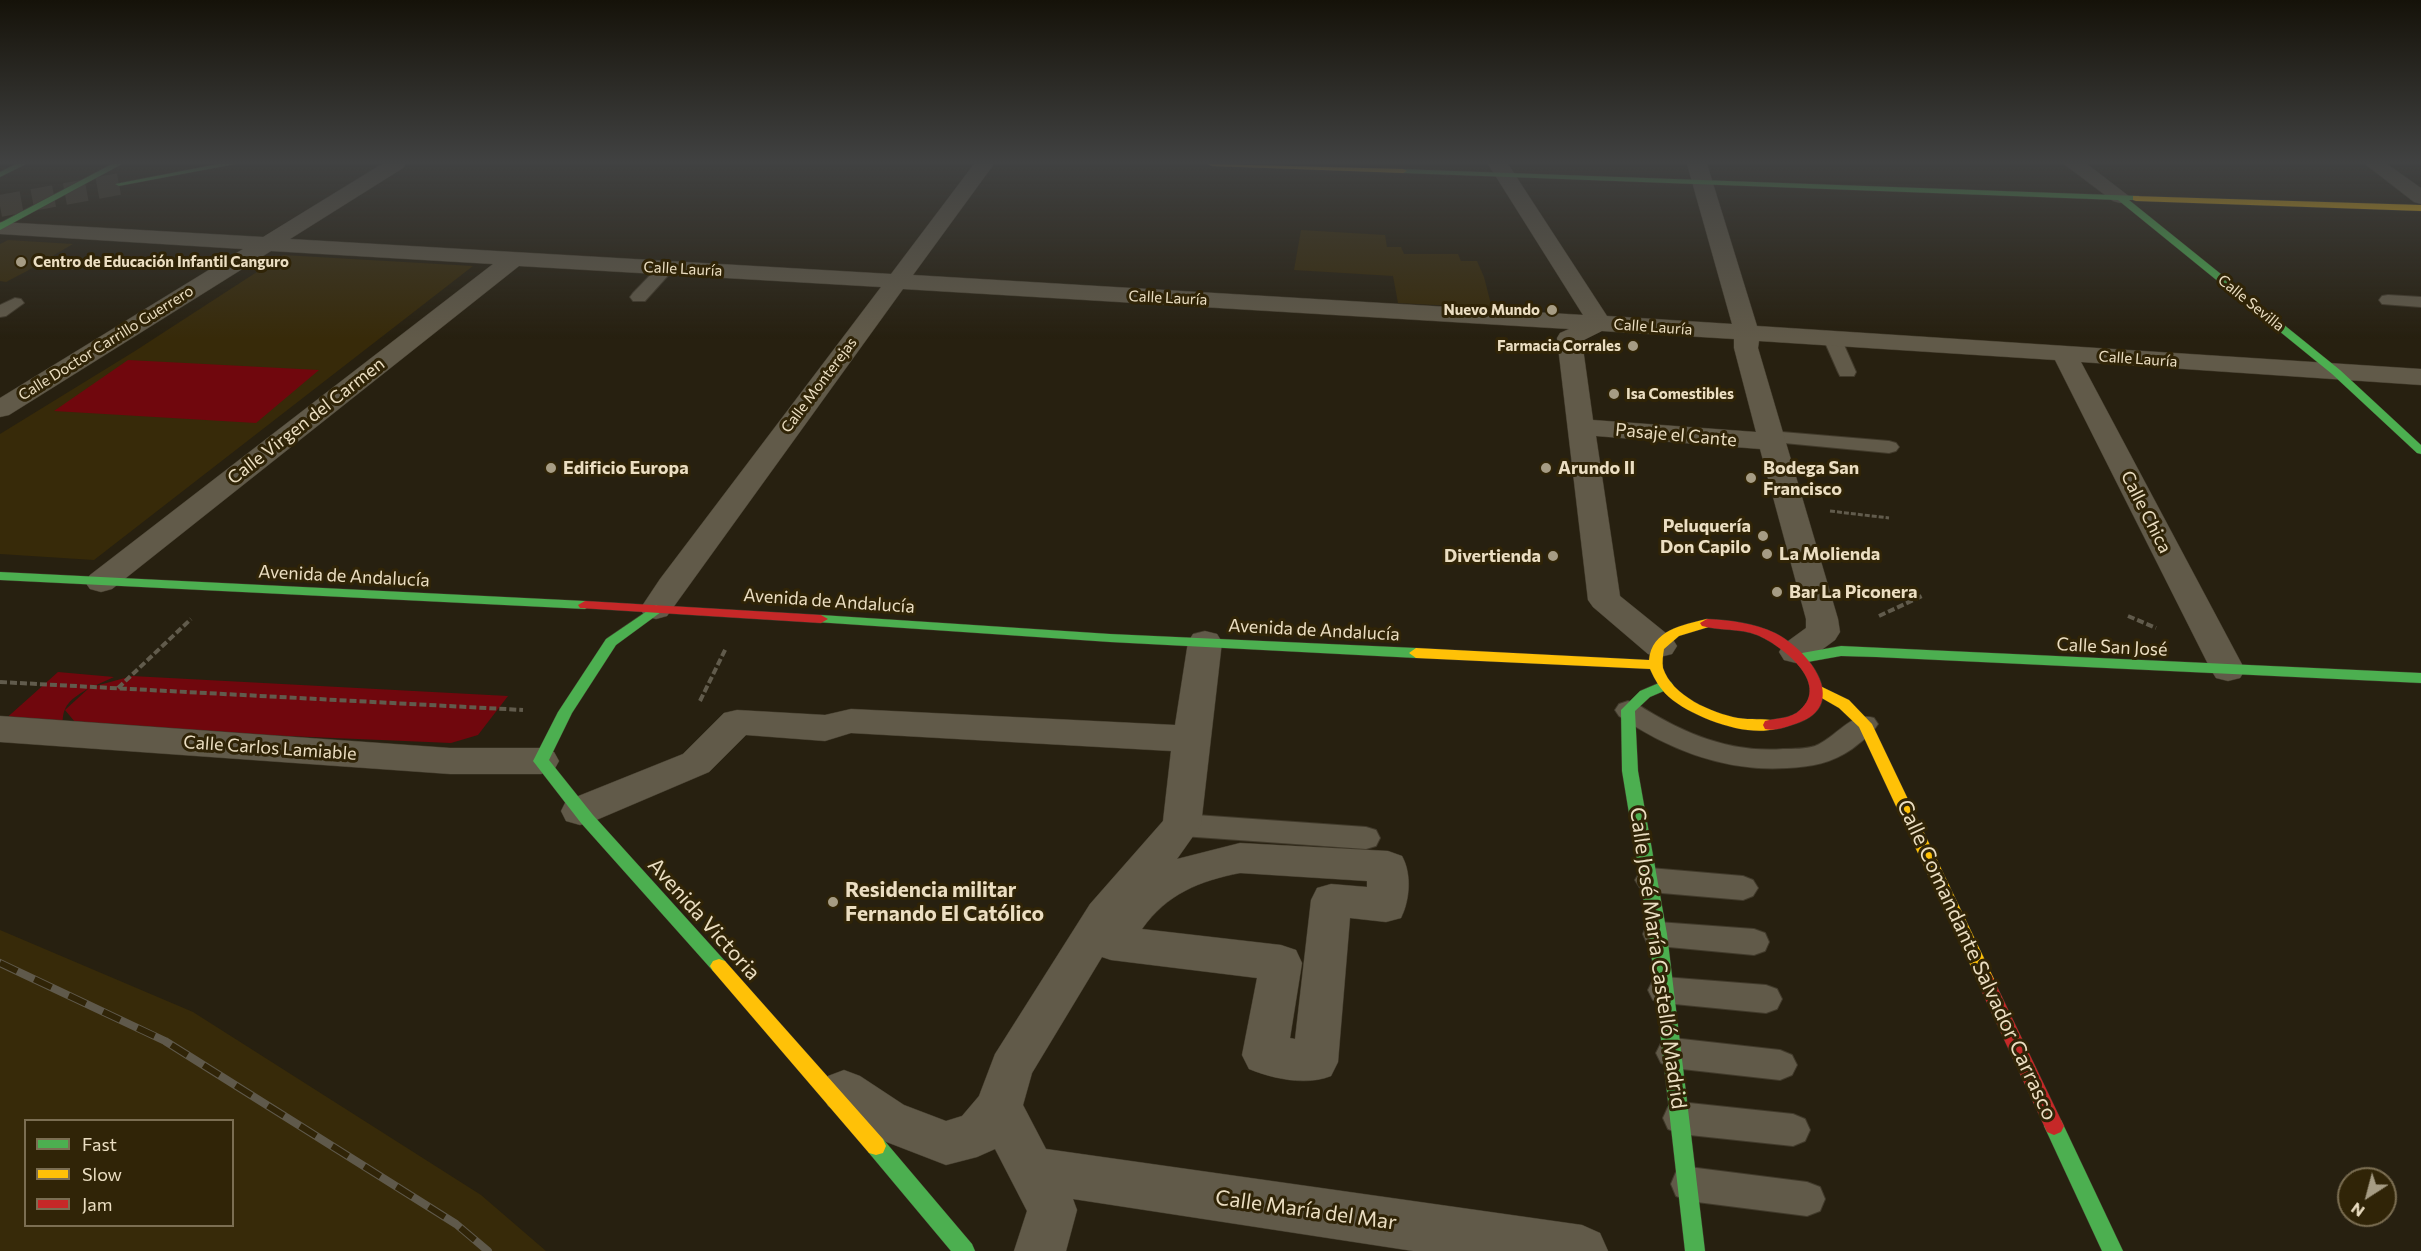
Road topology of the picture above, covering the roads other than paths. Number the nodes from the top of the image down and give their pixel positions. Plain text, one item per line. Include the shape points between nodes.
1 (302, 222) edge
2 (940, 222) edge
3 (1536, 222) edge
4 (1714, 222) edge
5 (2151, 222) edge
6 (0, 228) edge
7 (267, 244) junction
8 (512, 260) junction
9 (667, 267) junction
10 (896, 282) junction
11 (639, 297) dead end
12 (2388, 300) dead end
13 (2421, 302) edge
14 (1598, 323) junction
15 (1747, 333) junction
16 (1832, 338) junction
17 (2064, 354) junction
18 (1847, 372) dead end
19 (2336, 372) junction
20 (2421, 377) edge
21 (0, 409) edge
22 (1580, 427) junction
23 (1771, 440) junction
24 (1888, 447) dead end
25 (2421, 451) edge
26 (0, 576) edge
27 (101, 582) junction
28 (656, 609) junction
29 (1205, 642) junction
30 (1658, 655) junction
31 (1799, 655) junction
32 (2228, 670) junction
33 (2421, 678) edge
34 (1666, 685) junction
35 (1818, 690) junction
36 (1628, 710) junction
37 (1865, 724) junction
38 (0, 729) edge
39 (1191, 739) junction
40 (541, 761) junction
41 (580, 811) junction
42 (1182, 825) junction
43 (1377, 852) junction
44 (1650, 880) junction
45 (1743, 888) dead end
46 (1658, 934) junction
47 (1754, 942) dead end
48 (1664, 990) junction
49 (1766, 999) dead end
50 (1673, 1053) junction
51 (1779, 1065) dead end
52 (810, 1068) junction
53 (999, 1107) junction
54 (1680, 1118) junction
55 (1793, 1130) dead end
56 (1031, 1170) junction
57 (1689, 1184) junction
58 (1807, 1199) dead end
59 (934, 1232) edge
60 (965, 1251) edge
61 (1040, 1251) edge
62 (1582, 1251) edge
63 (1695, 1251) edge
64 (2113, 1251) edge

1 - 7 street, Calle Doctor Carrillo Guerrero
2 - 10 street, Calle Monterejas
3 - 14 street
4 - 15 street
5 - 19 main road, Calle Sevilla
6 - 7 street, Calle Lauría
7 - 8 street, Calle Lauría
7 - 21 street, Calle Doctor Carrillo Guerrero
8 - 9 street, Calle Lauría
8 - 27 street, Calle Virgen del Carmen
9 - 10 street, Calle Lauría
9 - 11 lane
10 - 14 street, Calle Lauría
10 - 28 street, Calle Monterejas
12 - 13 lane
14 - 15 street, Calle Lauría
14 - 22 street via 1569,338
15 - 16 street, Calle Lauría
15 - 23 street via 1746,348
16 - 17 street, Calle Lauría
16 - 18 lane
17 - 19 street, Calle Lauría
17 - 32 street, Calle Chica
19 - 20 street, Calle Lauría
19 - 25 main road, Calle Sevilla
22 - 23 street, Pasaje el Cante
22 - 30 street via 1604,600
23 - 24 lane
23 - 31 street via 1823,625 1823,632
26 - 27 main road, Avenida de Andalucía
27 - 28 main road, Avenida de Andalucía
28 - 29 main road, Avenida de Andalucía
28 - 40 main road via 611,642 565,712
29 - 30 main road, Avenida de Andalucía
29 - 39 street
30 - 31 main road via 1670,634 1707,623 1754,629
30 - 34 main road
31 - 32 main road, Calle San José via 1876,652
31 - 35 main road via 1814,674
32 - 33 main road, Calle San José
34 - 35 main road via 1703,714 1756,727 1781,725 1801,717 1814,705
34 - 36 main road via 1645,694
35 - 37 main road, Calle Comandante Salvador Carrasco via 1854,710
36 - 37 lane via 1654,728 1699,749 1758,760 1817,756 1842,744
36 - 44 main road, Calle José María Castelló Madrid via 1630,771
37 - 64 main road, Calle Comandante Salvador Carrasco
38 - 40 street, Calle Carlos Lamiable via 450,761
39 - 41 street via 851,721 825,728 737,722 696,763
39 - 42 street
40 - 41 main road, Avenida Victoria
41 - 52 main road, Avenida Victoria
42 - 43 lane
42 - 53 street via 1099,926 1011,1068
43 - 43 street via 1209,863 1164,881 1142,897 1111,943 1281,963 1265,1055 1315,1062 1331,900 1386,906
44 - 45 lane
44 - 46 main road, Calle José María Castelló Madrid
46 - 47 lane
46 - 48 main road, Calle José María Castelló Madrid
48 - 49 lane
48 - 50 main road, Calle José María Castelló Madrid
50 - 51 lane
50 - 54 main road, Calle José María Castelló Madrid
52 - 53 street via 888,1121 946,1143 977,1135
52 - 59 main road, Avenida Victoria
53 - 56 street
54 - 55 lane
54 - 57 main road, Calle José María Castelló Madrid
56 - 61 street via 1052,1210
56 - 62 street, Calle María del Mar
57 - 58 lane
57 - 63 main road, Calle José María Castelló Madrid
59 - 60 main road, Avenida Victoria

